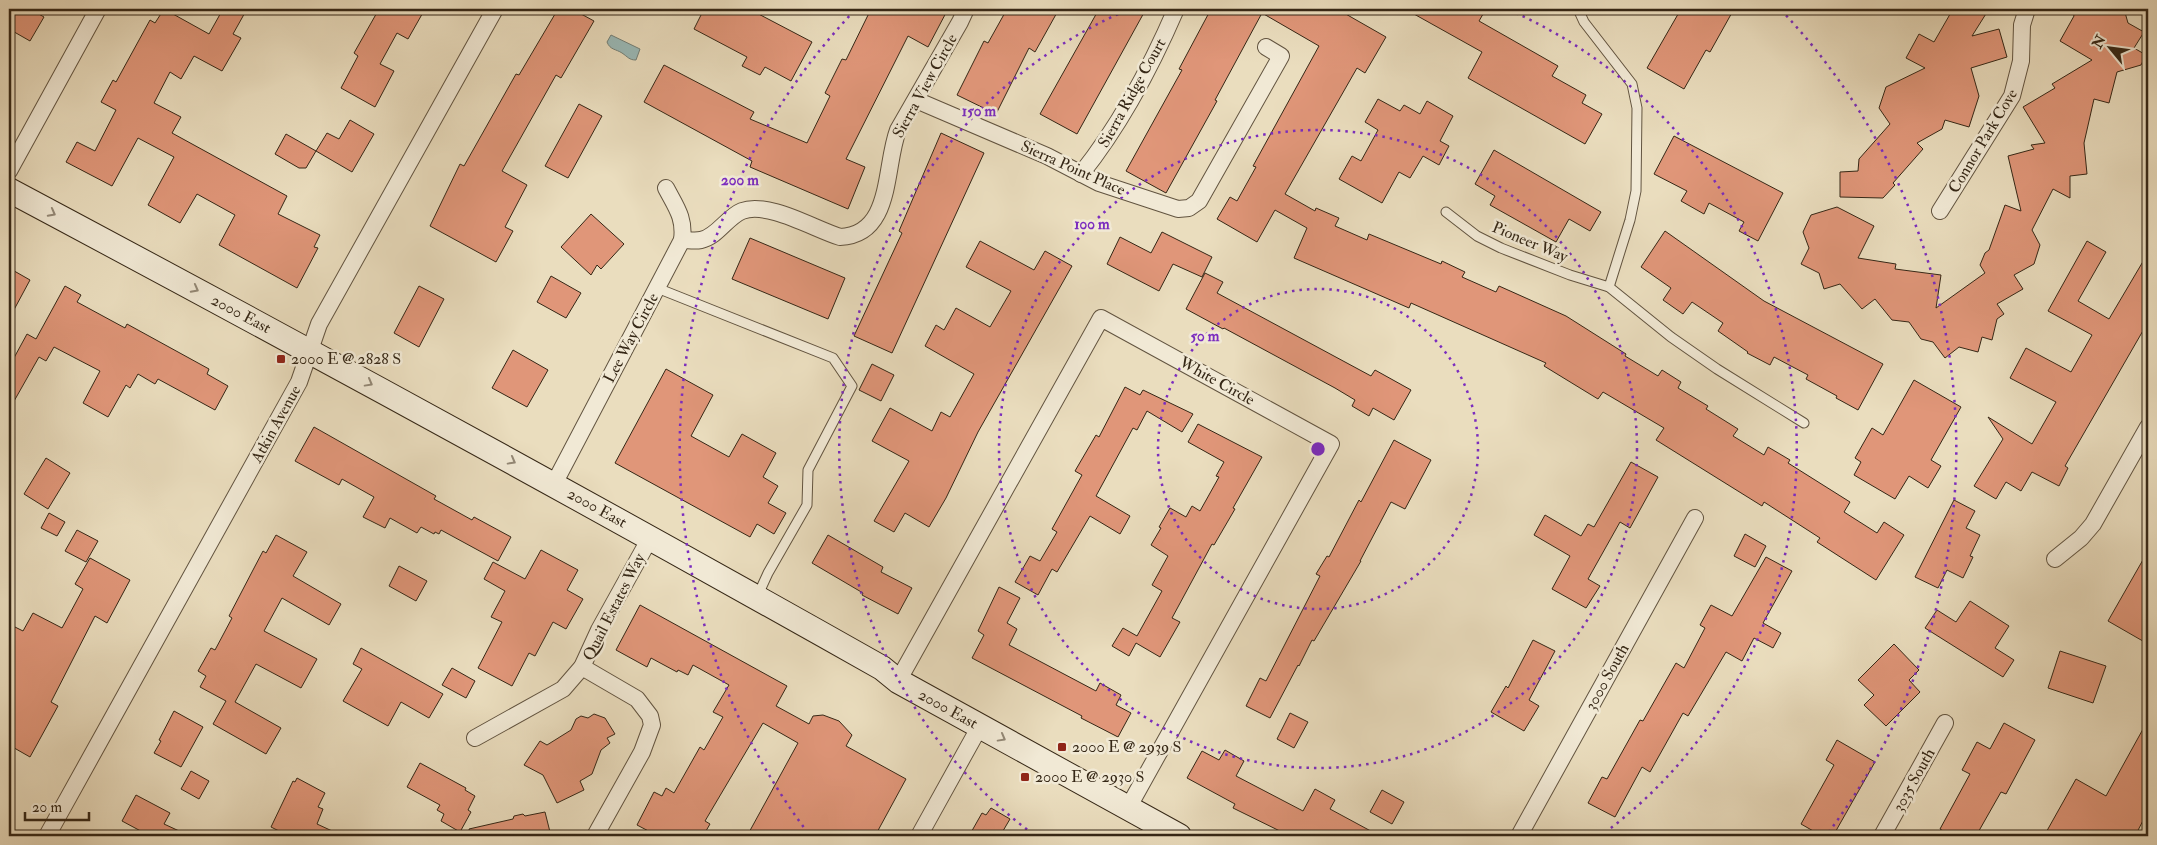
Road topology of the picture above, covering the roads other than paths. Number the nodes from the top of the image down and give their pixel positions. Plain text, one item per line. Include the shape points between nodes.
1 (98, 9) edge
2 (496, 9) edge
3 (966, 9) edge
4 (1176, 9) edge
5 (1578, 9) edge
6 (2027, 9) edge
7 (1266, 47) dead end
8 (916, 100) junction
9 (9, 171) edge
10 (1081, 174) junction
11 (666, 188) dead end
12 (9, 190) edge
13 (1940, 211) dead end
14 (1446, 212) dead end
15 (682, 240) junction
16 (1609, 287) junction
17 (657, 288) junction
18 (310, 351) junction
19 (1804, 423) dead end
20 (2148, 427) edge
21 (554, 484) junction
22 (1695, 518) dead end
23 (650, 538) junction
24 (2056, 558) dead end
25 (757, 597) junction
26 (582, 667) junction
27 (898, 681) junction
28 (1945, 723) dead end
29 (980, 726) junction
30 (475, 738) dead end
31 (1128, 808) junction
32 (48, 836) edge
33 (595, 836) edge
34 (919, 836) edge
35 (1179, 836) edge
36 (1519, 836) edge
37 (1882, 836) edge

1 - 9 street
2 - 18 street, Atkin Avenue via 319,324
3 - 8 street, Sierra View Circle
4 - 10 street, Sierra Ridge Court via 1154,60 1101,149
5 - 16 lane via 1584,22 1632,84 1637,108 1636,191
6 - 13 street, Connor Park Cove via 2022,24 2020,68 2012,96
7 - 10 street, Sierra Point Place via 1281,56 1199,200 1189,208 1178,209
8 - 10 street, Sierra Point Place via 1047,156
8 - 15 street, Sierra View Circle via 895,138 879,214 860,233 840,237 771,210 751,209 734,216 702,240
11 - 15 street via 682,219
12 -> 18 street, 2000 East
14 - 16 lane, Pioneer Way via 1477,236 1502,248
15 - 17 street, Lee Way Circle
16 - 19 lane via 1717,369
17 - 21 street, Lee Way Circle
17 - 25 lane via 833,358 852,386 808,470 807,505
18 -> 21 street, 2000 East
18 - 32 street, Atkin Avenue via 299,382
20 - 24 street via 2093,524
21 - 23 street, 2000 East
22 - 36 street, 3000 South
23 - 25 street, 2000 East
23 - 26 street, Quail Estates Way
25 - 27 street, 2000 East via 882,668
26 - 30 street via 563,689
26 - 33 street, Quail Estates Way via 637,699 650,716 652,725 642,752
27 - 29 street, 2000 East
27 - 31 street, White Circle via 1101,318 1332,444
28 - 37 street, 3035 South
29 -> 31 street, 2000 East
29 - 34 street
31 - 35 street, 2000 East

